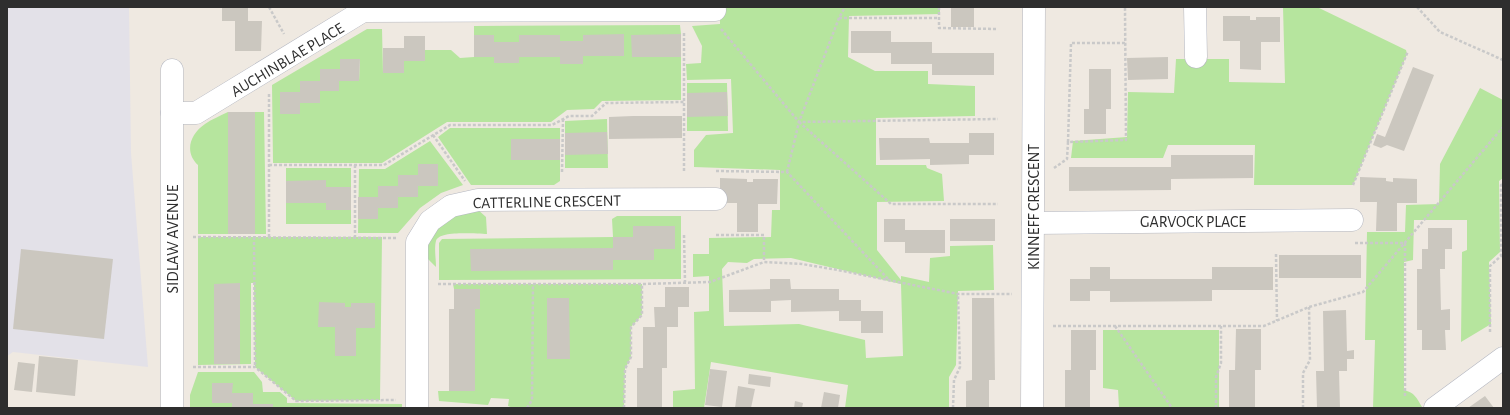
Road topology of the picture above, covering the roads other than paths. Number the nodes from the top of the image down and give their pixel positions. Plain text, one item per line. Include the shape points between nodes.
1 (1034, 7) edge
2 (1195, 7) edge
3 (415, 9) edge
4 (715, 10) road end
5 (1196, 57) dead end
6 (172, 70) dead end
7 (172, 113) junction
8 (716, 199) dead end
9 (1352, 220) dead end
10 (1033, 223) junction
11 (1503, 358) edge
12 (417, 404) edge
13 (172, 408) edge
14 (1032, 408) edge
15 (1435, 408) edge

1 - 10 street, KINNEFF CRESCENT
2 - 5 street
3 - 4 street, AUCHINBLAE PLACE
3 - 7 street, AUCHINBLAE PLACE via 363,11 196,113
6 - 7 street, SIDLAW AVENUE
7 - 13 street, SIDLAW AVENUE
8 - 12 street, CATTERLINE CRESCENT via 478,200 451,206 430,220 417,242
9 - 10 street, GARVOCK PLACE
10 - 14 street, KINNEFF CRESCENT
11 - 15 street

